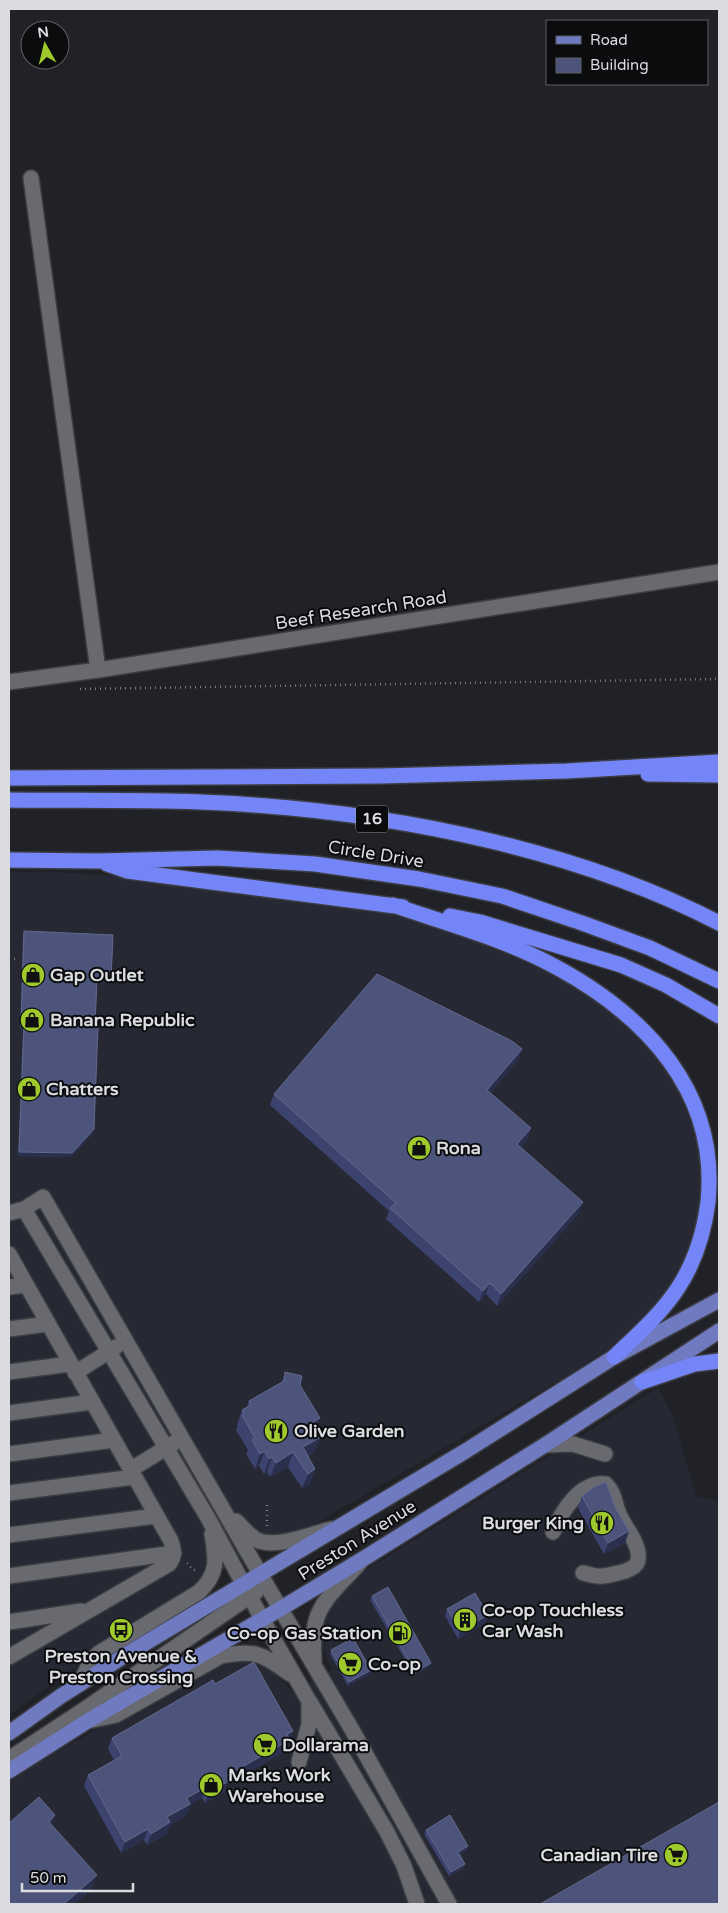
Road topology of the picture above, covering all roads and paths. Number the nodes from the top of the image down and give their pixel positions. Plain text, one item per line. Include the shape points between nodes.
1 (31, 178) dead end
2 (719, 572) edge
3 (98, 670) junction
4 (719, 679) edge
5 (9, 682) edge
6 (116, 689) dead end
7 (719, 762) edge
8 (567, 771) junction
9 (719, 775) edge
10 (9, 778) edge
11 (9, 800) edge
12 (9, 860) edge
13 (98, 861) junction
14 (393, 905) junction
15 (719, 923) edge
16 (9, 959) edge
17 (18, 959) dead end
18 (719, 981) edge
19 (719, 1016) edge
20 (24, 1209) junction
21 (9, 1213) edge
22 (9, 1254) edge
23 (26, 1285) junction
24 (9, 1287) edge
25 (719, 1300) edge
26 (48, 1324) junction
27 (9, 1329) edge
28 (719, 1331) edge
29 (126, 1341) junction
30 (109, 1352) junction
31 (614, 1357) junction
32 (719, 1361) edge
33 (73, 1368) junction
34 (9, 1372) edge
35 (642, 1382) junction
36 (92, 1402) junction
37 (9, 1413) edge
38 (181, 1438) junction
39 (114, 1440) junction
40 (545, 1445) junction
41 (166, 1448) junction
42 (9, 1454) edge
43 (604, 1454) dead end
44 (132, 1473) junction
45 (9, 1494) edge
46 (267, 1505) dead end
47 (226, 1514) junction
48 (156, 1516) junction
49 (208, 1518) junction
50 (340, 1527) junction
51 (267, 1531) dead end
52 (553, 1532) dead end
53 (9, 1535) edge
54 (174, 1553) junction
55 (363, 1559) junction
56 (199, 1571) dead end
57 (583, 1573) dead end
58 (261, 1575) junction
59 (9, 1576) edge
60 (246, 1591) junction
61 (280, 1609) junction
62 (91, 1610) junction
63 (262, 1620) junction
64 (9, 1622) edge
65 (9, 1657) edge
66 (314, 1668) junction
67 (296, 1678) junction
68 (80, 1684) junction
69 (309, 1701) junction
70 (86, 1722) junction
71 (9, 1733) edge
72 (9, 1759) edge
73 (298, 1762) dead end
74 (9, 1771) edge
75 (417, 1904) edge
76 (449, 1904) edge

1 - 3 street
2 - 3 street, Beef Research Road
3 - 5 street, Beef Research Road
4 - 6 path
7 - 8 highway
8 - 9 highway
8 - 10 highway via 381,776
11 - 15 highway, Circle Drive / 16 via 254,805 400,822 583,866
12 - 13 highway, Circle Drive
13 - 14 highway via 128,871
13 - 18 highway, Circle Drive via 217,858 315,864 419,879 502,896 582,923 650,948
14 - 19 highway via 480,922 621,965 666,985
14 - 31 highway via 515,947 580,982 624,1013 654,1040 675,1066 690,1095 702,1126 709,1164 708,1196 700,1241 688,1271 668,1303
16 - 17 path
20 - 21 street
20 - 29 street via 43,1197
20 - 30 street
22 - 23 street
23 - 24 street
23 - 26 street
25 - 31 main road, Preston Avenue
26 - 27 street
26 - 33 street
28 - 35 main road, Preston Avenue
29 - 30 street
29 - 38 street
30 - 33 street
30 - 41 street
31 - 50 main road, Preston Avenue
32 - 35 highway via 695,1364
33 - 34 street
33 - 36 street
35 - 40 main road, Preston Avenue
36 - 37 street
36 - 39 street
38 - 41 street
38 - 47 street
39 - 42 street
39 - 44 street
40 - 43 street via 574,1444
40 - 55 main road, Preston Avenue
41 - 44 street
41 - 49 street
44 - 45 street
44 - 48 street
46 - 51 path
47 - 50 street via 250,1535 265,1542 286,1542
47 - 58 street
48 - 53 street
48 - 54 street via 171,1541
49 - 60 street
49 - 68 street via 215,1560 208,1584 99,1653 90,1662
50 - 58 main road, Preston Avenue
52 - 57 street via 562,1512 578,1494 597,1483 606,1484 612,1490 615,1506 635,1542 639,1558 637,1564 625,1571 603,1576
54 - 56 path
54 - 59 street
54 - 62 street via 169,1564
55 - 61 main road, Preston Avenue
55 - 66 street via 335,1588 320,1610 314,1632
58 - 60 main road, Preston Avenue
58 - 61 street
60 - 63 street
60 - 68 main road, Preston Avenue
60 - 72 street
61 - 63 main road, Preston Avenue
61 - 66 street
62 - 64 street
62 - 65 street
63 - 67 street
63 - 70 main road, Preston Avenue
66 - 76 street
67 - 69 street
67 - 70 street via 267,1657 253,1653 221,1656 116,1714
68 - 71 main road, Preston Avenue
69 - 73 street via 309,1724
69 - 75 street via 387,1832 404,1866
70 - 74 main road, Preston Avenue

